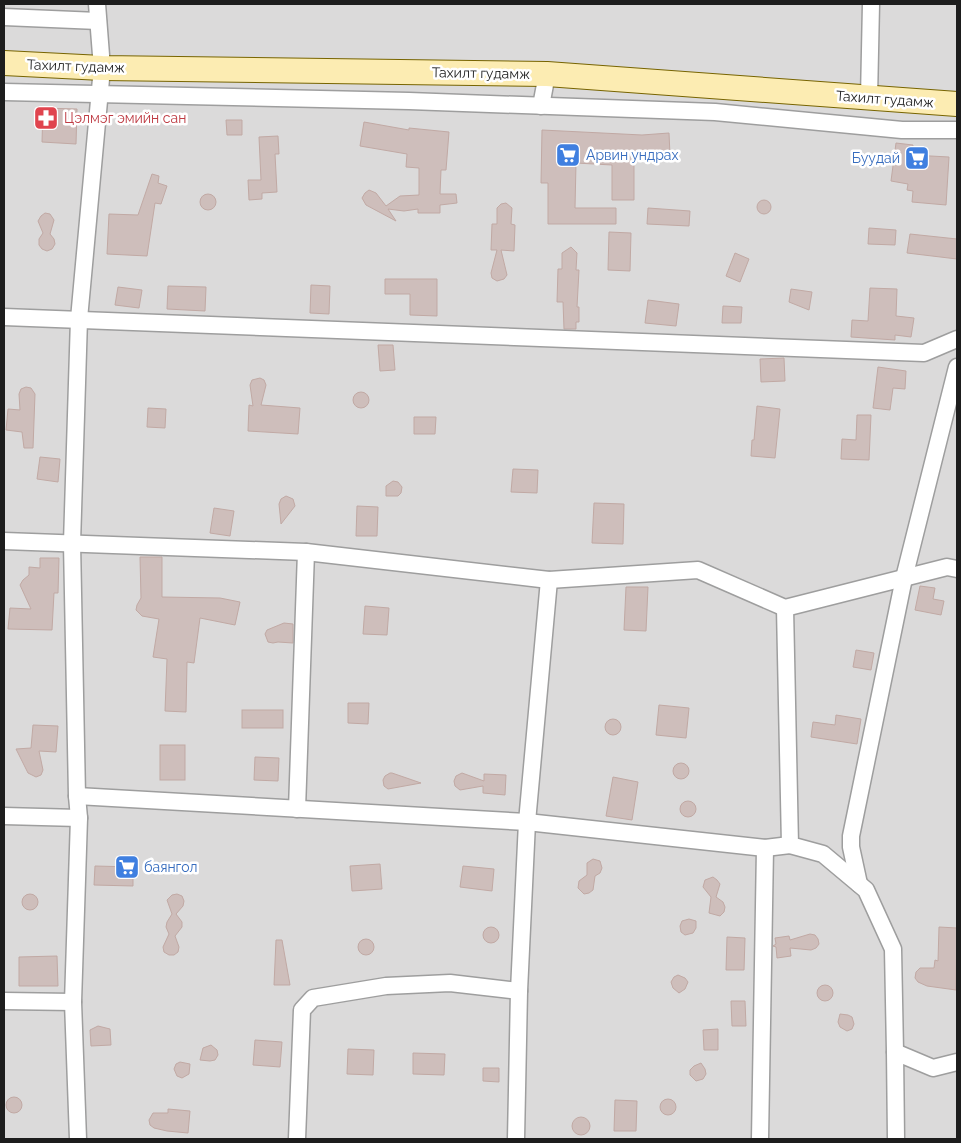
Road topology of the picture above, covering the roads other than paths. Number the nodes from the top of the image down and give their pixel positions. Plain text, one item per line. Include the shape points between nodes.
1 (97, 4) edge
2 (871, 4) edge
3 (4, 17) edge
4 (98, 21) junction
5 (4, 63) edge
6 (102, 68) junction
7 (408, 72) junction
8 (547, 74) junction
9 (4, 92) edge
10 (98, 95) junction
11 (869, 98) junction
12 (409, 102) junction
13 (957, 104) edge
14 (540, 106) junction
15 (957, 130) edge
16 (4, 317) edge
17 (79, 319) junction
18 (957, 339) edge
19 (957, 367) edge
20 (4, 541) edge
21 (72, 543) junction
22 (306, 552) junction
23 (957, 569) edge
24 (904, 578) junction
25 (549, 580) junction
26 (784, 608) junction
27 (77, 796) junction
28 (297, 809) junction
29 (4, 816) edge
30 (80, 818) junction
31 (527, 822) junction
32 (790, 845) junction
33 (764, 848) junction
34 (859, 884) junction
35 (519, 992) junction
36 (4, 1001) edge
37 (73, 1002) junction
38 (895, 1052) junction
39 (957, 1062) edge
40 (78, 1139) edge
41 (297, 1139) edge
42 (516, 1139) edge
43 (760, 1139) edge
44 (896, 1139) edge

1 - 4 street
2 - 11 street
3 - 4 street
4 - 6 street
5 - 6 main road, Тахилт гудамж
6 - 7 main road, Тахилт гудамж
6 - 10 street
7 - 8 main road, Тахилт гудамж
7 - 12 street
8 - 11 main road, Тахилт гудамж
8 - 14 street
9 - 10 street
10 - 12 street
10 - 17 street
11 - 13 main road, Тахилт гудамж
12 - 14 street
14 - 15 street via 715,112 902,130
16 - 17 street
17 - 18 street via 924,353
17 - 21 street
19 - 24 street
20 - 21 street
21 - 22 street
21 - 27 street
22 - 25 street
22 - 28 street
23 - 24 street via 947,567
24 - 26 street
24 - 34 street via 851,836
25 - 26 street via 698,570
25 - 31 street
26 - 32 street
27 - 28 street
27 - 30 street
28 - 31 street
29 - 30 street
30 - 37 street
31 - 33 street
31 - 35 street
32 - 33 street
32 - 34 street via 823,854
33 - 43 street
34 - 38 street via 866,890 893,949
35 - 41 street via 450,983 386,986 313,998 302,1010
35 - 42 street
36 - 37 street
37 - 40 street
38 - 39 street via 933,1068
38 - 44 street

